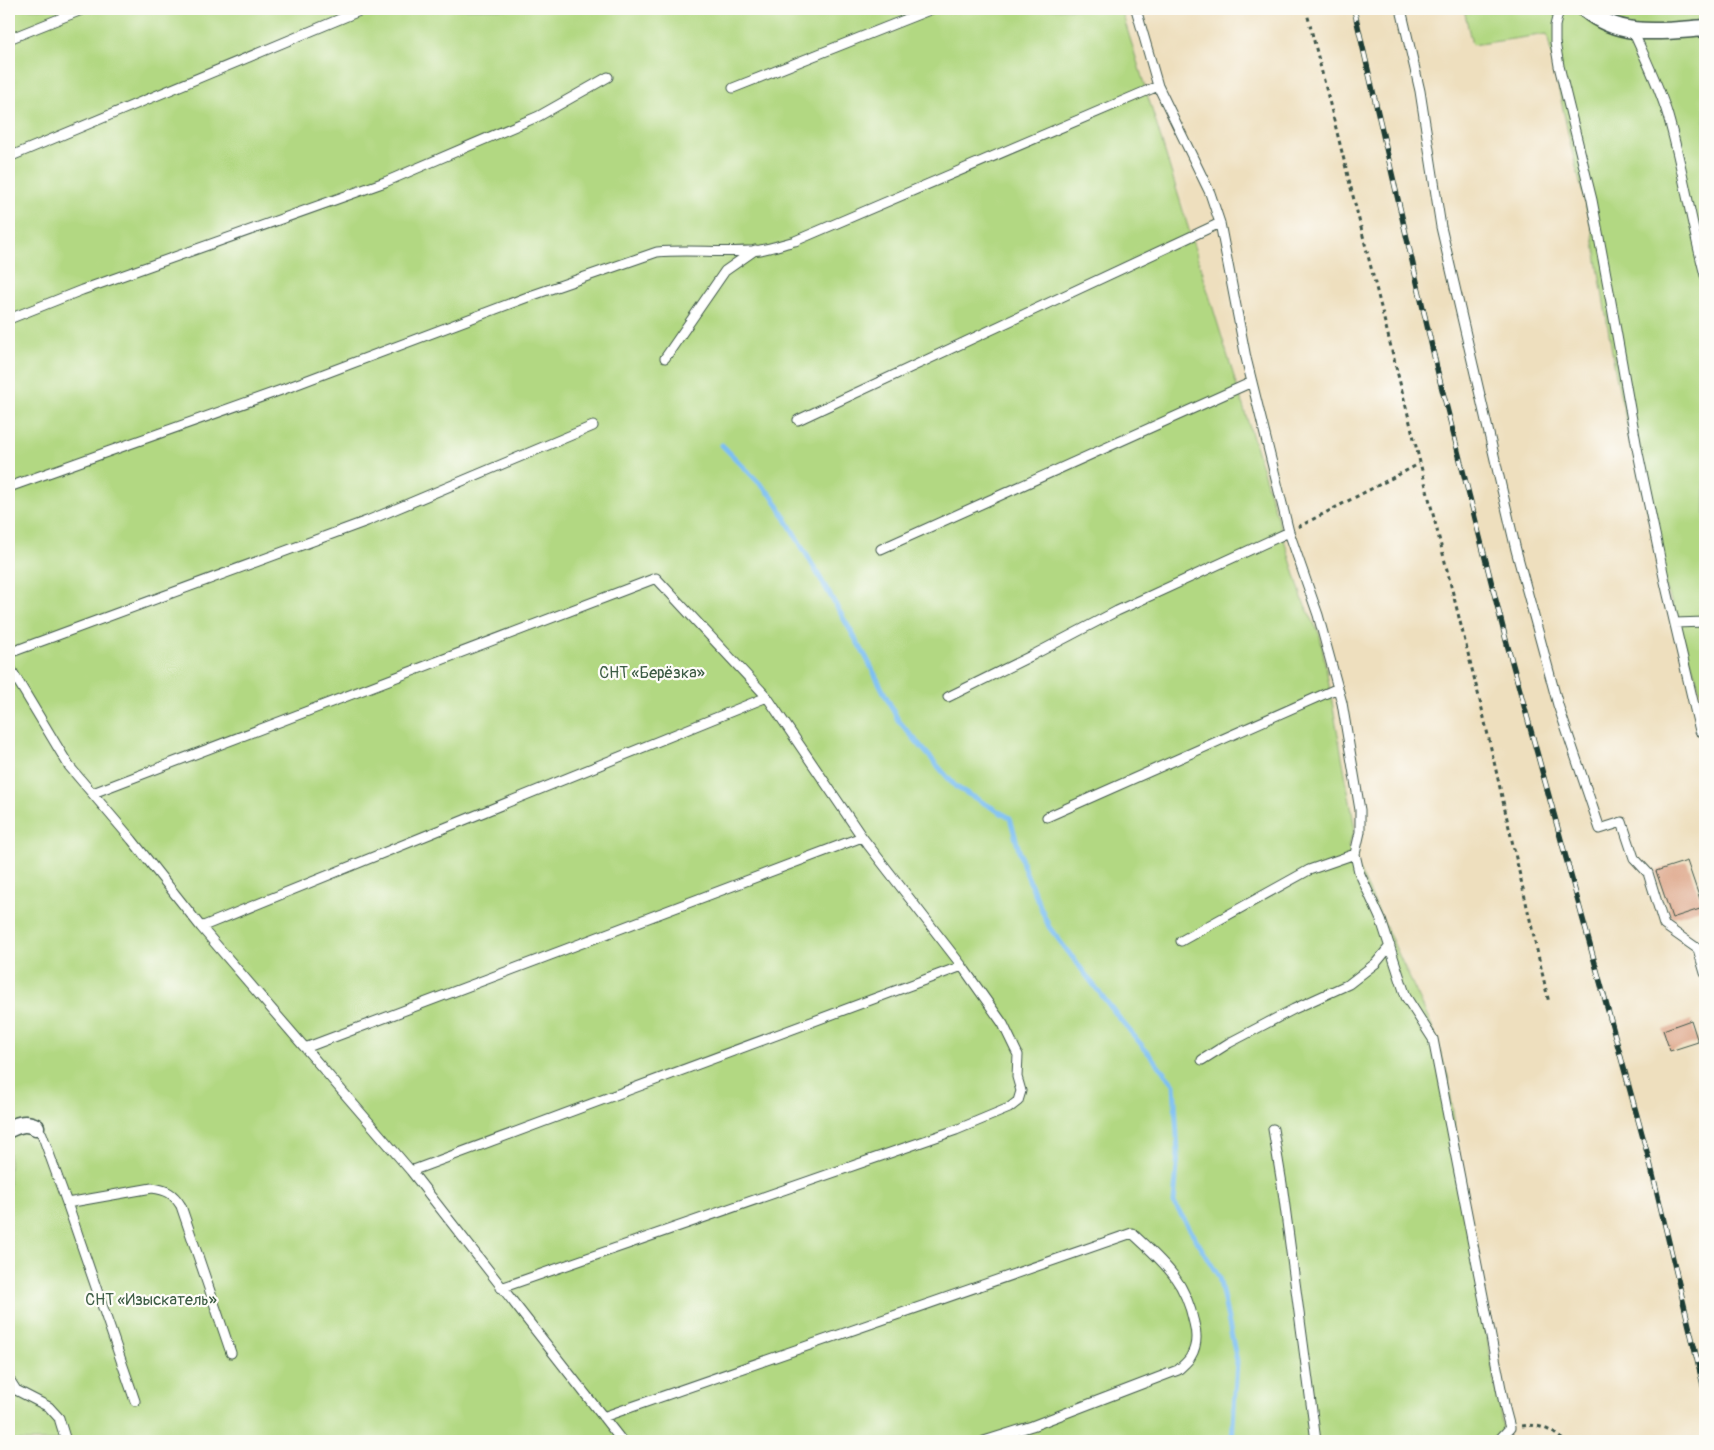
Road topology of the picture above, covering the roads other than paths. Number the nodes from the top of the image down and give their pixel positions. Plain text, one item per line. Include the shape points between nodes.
1 (84, 9) edge
2 (364, 9) edge
3 (932, 9) edge
4 (1136, 9) edge
5 (1401, 9) edge
6 (1559, 9) edge
7 (1585, 9) edge
8 (1705, 28) edge
9 (1633, 31) junction
10 (9, 39) edge
11 (608, 77) dead end
12 (1158, 86) junction
13 (733, 88) dead end
14 (9, 157) edge
15 (1220, 223) junction
16 (756, 250) junction
17 (1705, 275) edge
18 (9, 319) edge
19 (666, 358) dead end
20 (1252, 382) junction
21 (798, 420) dead end
22 (593, 426) dead end
23 (9, 488) edge
24 (1289, 532) junction
25 (881, 549) dead end
26 (1705, 622) edge
27 (1675, 623) junction
28 (9, 653) edge
29 (9, 666) edge
30 (1338, 688) junction
31 (767, 697) junction
32 (948, 697) dead end
33 (1700, 731) dead end
34 (93, 793) junction
35 (1047, 817) dead end
36 (862, 838) junction
37 (1355, 854) junction
38 (201, 927) junction
39 (1181, 941) dead end
40 (1390, 946) junction
41 (962, 966) junction
42 (1705, 973) edge
43 (305, 1048) junction
44 (1202, 1060) dead end
45 (36, 1127) joint
46 (9, 1128) edge
47 (1273, 1129) dead end
48 (411, 1171) junction
49 (67, 1203) junction
50 (501, 1288) junction
51 (231, 1354) dead end
52 (9, 1379) edge
53 (134, 1401) dead end
54 (604, 1418) junction
55 (66, 1441) edge
56 (622, 1441) edge
57 (984, 1441) edge
58 (1316, 1441) edge
59 (1498, 1441) edge

1 - 10 lane
2 - 14 lane
3 - 13 lane
4 - 12 lane
5 - 42 lane via 1420,91 1441,226 1516,550 1558,705 1600,829 1622,822 1634,858 1648,873 1664,925 1698,949
6 - 27 lane via 1555,26 1559,66 1592,200 1637,448
7 - 9 street via 1613,26
8 - 9 street
9 - 17 lane via 1667,113
11 - 18 lane via 539,116 386,182
12 - 15 lane via 1210,193
12 - 16 lane via 795,241
15 - 20 lane
15 - 21 lane
16 - 19 lane via 725,271
16 - 23 lane via 658,252
20 - 24 lane
20 - 25 lane
22 - 28 lane via 367,521
24 - 30 lane via 1318,615
24 - 32 lane via 1117,611
26 - 27 lane
27 - 33 lane
29 - 34 lane via 69,766
30 - 35 lane
30 - 37 lane via 1360,810
31 - 34 lane via 656,578
31 - 36 lane
31 - 38 lane
34 - 38 lane
36 - 41 lane
36 - 43 lane
37 - 39 lane via 1308,870
37 - 40 lane via 1359,872
38 - 43 lane
40 - 44 lane via 1376,963 1350,984 1229,1042
40 - 59 lane via 1406,997 1433,1039 1510,1428
41 - 48 lane
41 - 50 lane via 1003,1024 1018,1055 1021,1091 1018,1101 1009,1108 956,1130
43 - 48 lane
45 - 46 street via 21,1124
45 - 49 lane via 42,1134
47 - 58 lane
48 - 50 lane
49 - 51 lane via 152,1188 175,1195
49 - 53 lane
50 - 54 lane
52 - 55 lane via 16,1390 49,1407 59,1418
54 - 56 lane
54 - 57 lane via 1132,1233 1180,1282 1192,1309 1197,1336 1191,1356 1178,1370

